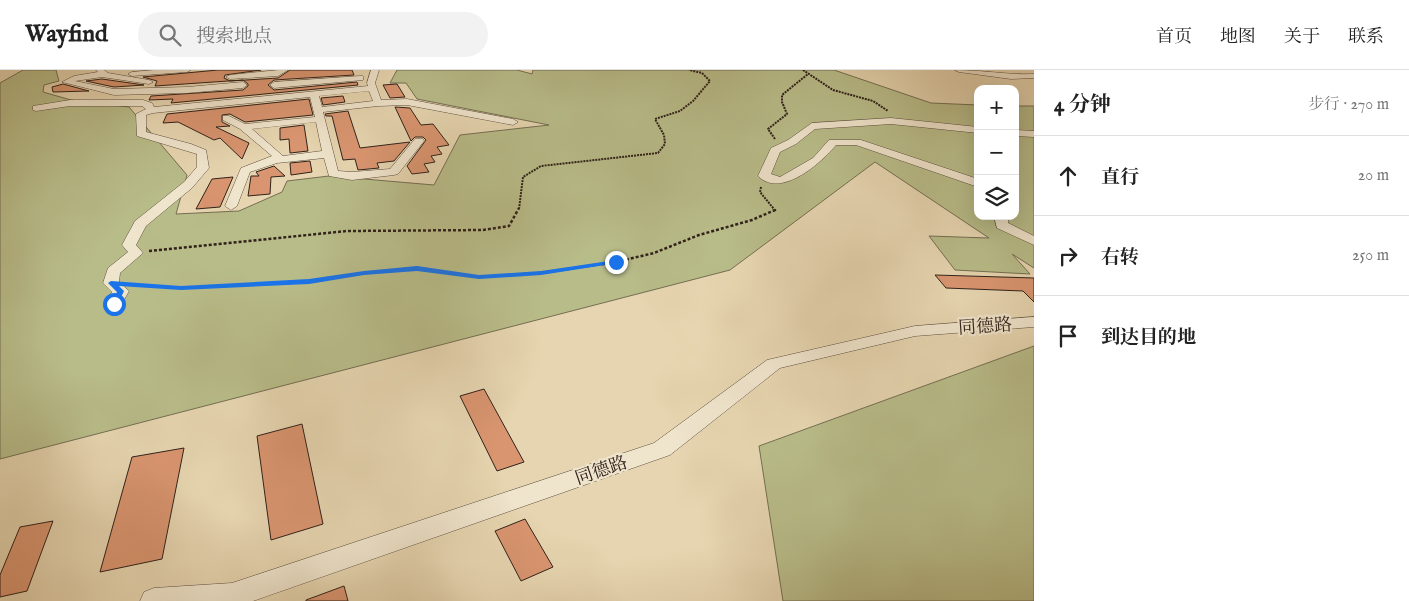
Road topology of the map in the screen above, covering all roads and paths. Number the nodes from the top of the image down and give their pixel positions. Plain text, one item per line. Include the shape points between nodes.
1 (187, 70) edge
2 (284, 70) edge
3 (341, 70) edge
4 (690, 70) edge
5 (802, 70) edge
6 (959, 70) edge
7 (318, 71) dead end
8 (102, 72) edge
9 (295, 73) dead end
10 (373, 73) edge
11 (272, 74) junction
12 (808, 74) junction
13 (1034, 76) edge
14 (233, 77) junction
15 (116, 78) junction
16 (346, 79) junction
17 (172, 81) dead end
18 (322, 81) junction
19 (212, 83) junction
20 (297, 83) junction
21 (243, 85) junction
22 (274, 85) junction
23 (373, 88) junction
24 (327, 93) junction
25 (314, 94) junction
26 (301, 96) junction
27 (242, 102) junction
28 (378, 103) junction
29 (210, 104) junction
30 (36, 108) dead end
31 (152, 110) junction
32 (277, 111) junction
33 (319, 114) junction
34 (226, 118) dead end
35 (891, 121) junction
36 (513, 122) dead end
37 (244, 126) junction
38 (974, 130) edge
39 (1019, 133) edge
40 (1034, 134) edge
41 (419, 141) dead end
42 (783, 146) junction
43 (328, 154) junction
44 (275, 160) junction
45 (764, 176) junction
46 (974, 181) edge
47 (231, 206) dead end
48 (1002, 220) edge
49 (1034, 242) edge
50 (136, 252) junction
51 (111, 283) junction
52 (114, 304) dead end
53 (1034, 322) edge
54 (154, 601) edge

1 - 15 street
2 - 11 street
3 - 16 street
4 - 50 path via 710,81 680,111 655,119 665,144 658,153 541,166 523,177 519,211 509,226 483,230 347,231
5 - 12 path
6 - 13 street via 1011,78
7 - 18 street
8 - 15 street
8 - 19 street via 66,82 114,92 187,90
9 - 20 street
10 - 16 street
10 - 23 street
11 - 14 street
11 - 22 street
12 - 35 path via 818,83 843,94 868,98 884,107 890,113
12 - 42 path via 782,95 787,114 768,129
14 - 19 street
14 - 21 street via 243,81
15 - 17 street via 153,83
16 - 18 street
18 - 20 street
18 - 24 street
19 - 21 street
19 - 29 street
20 - 22 street
20 - 26 street
21 - 27 street
22 - 32 street
23 - 24 street
23 - 28 street
24 - 25 street
25 - 26 street
25 - 33 street
26 - 32 street
27 - 29 street
27 - 32 street
28 - 33 street
28 - 36 street via 407,102
29 - 31 street
30 - 31 street via 70,103 143,103
31 - 50 street via 142,114 141,134 152,140 193,147 202,152 203,168 188,185 140,224 129,245
32 - 33 street
32 - 37 street
33 - 43 street
34 - 37 street
35 - 38 street
35 - 42 street via 812,126
37 - 44 street via 278,156
39 - 40 street
41 - 43 street via 394,172 352,176 333,174
42 - 45 street via 775,150
43 - 44 street
44 - 47 street via 245,170
45 - 46 street via 781,181 817,160 833,142 857,142
45 - 51 path via 760,192 775,210 654,253 616,262 541,273 479,277 417,268 309,282 181,288
48 - 49 street via 1002,225
50 - 51 street via 113,271
51 - 52 street via 121,291
53 - 54 street, 同德路 via 916,331 774,364 662,449 232,596

